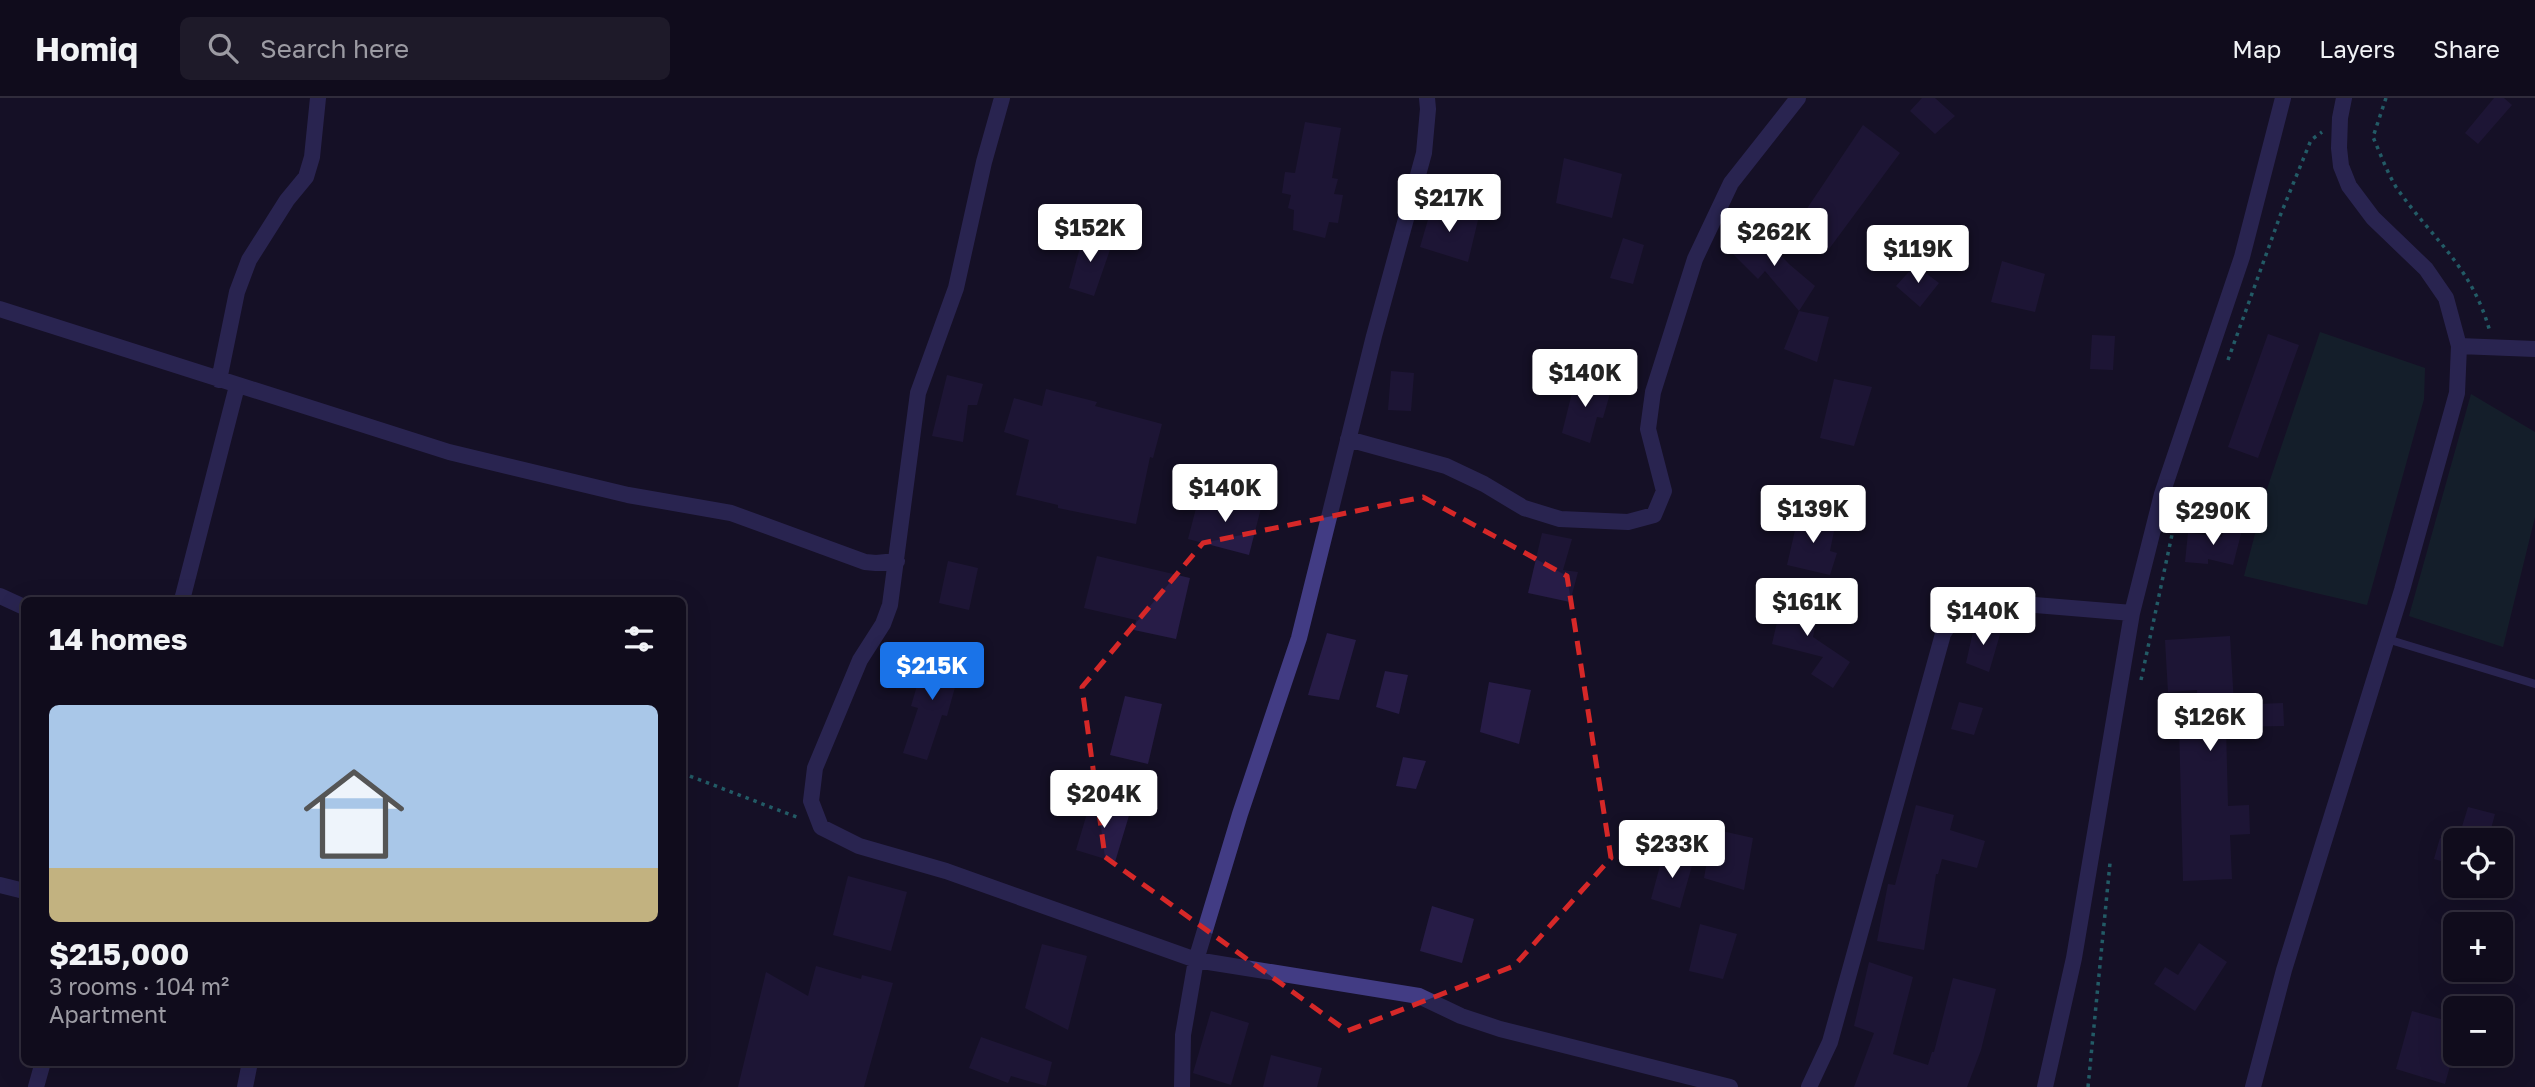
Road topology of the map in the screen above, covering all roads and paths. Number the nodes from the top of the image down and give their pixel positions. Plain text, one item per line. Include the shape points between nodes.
1 (318, 98) edge
2 (1002, 98) edge
3 (1427, 98) edge
4 (1798, 98) edge
5 (2283, 98) edge
6 (2344, 98) edge
7 (2386, 98) edge
8 (2340, 118) junction
9 (0, 309) edge
10 (2459, 346) junction
11 (2491, 347) junction
12 (2535, 349) edge
13 (2224, 372) dead end
14 (219, 380) junction
15 (237, 386) junction
16 (1348, 439) junction
17 (2174, 525) dead end
18 (897, 561) junction
19 (0, 596) edge
20 (183, 597) edge
21 (21, 606) edge
22 (2132, 613) junction
23 (2387, 639) junction
24 (2535, 684) edge
25 (2138, 688) dead end
26 (686, 776) edge
27 (821, 827) junction
28 (2110, 856) dead end
29 (0, 885) edge
30 (21, 890) edge
31 (1196, 960) junction
32 (42, 1066) edge
33 (249, 1066) edge
34 (36, 1087) edge
35 (245, 1087) edge
36 (1182, 1087) edge
37 (1730, 1087) edge
38 (1810, 1087) edge
39 (2045, 1087) edge
40 (2088, 1087) edge
41 (2253, 1087) edge

1 - 14 street via 306,177 249,260 237,292
2 - 18 street via 956,288 918,393
3 - 16 street via 1424,153
4 - 16 street via 1731,183 1695,259 1653,392 1648,429 1664,491 1654,515 1628,522 1560,519 1524,508 1446,466
5 - 22 street via 2242,257 2162,494
6 - 8 street
7 - 11 path via 2373,137 2395,185 2466,275 2482,304
8 - 10 street via 2340,157 2349,186 2373,218 2426,269 2446,298
8 - 13 path via 2311,140
9 - 14 street
10 - 11 street
10 - 23 street via 2457,393
11 - 12 street
14 - 15 street
15 - 18 street via 461,455 653,500 732,513 866,562
15 - 20 street
16 - 31 street via 1299,638
17 - 25 path
18 - 27 street via 883,624 860,660 815,768 811,801
19 - 21 street
22 - 38 street via 1975,600 1958,611 1942,634 1830,1042
22 - 39 street via 2074,958
23 - 24 lane
23 - 41 street via 2284,970
26 - 27 path
27 - 31 street via 859,846 946,871
28 - 40 path
29 - 30 street
31 - 36 street via 1183,1035
31 - 37 street via 1419,996 1500,1029
32 - 34 street
33 - 35 street

